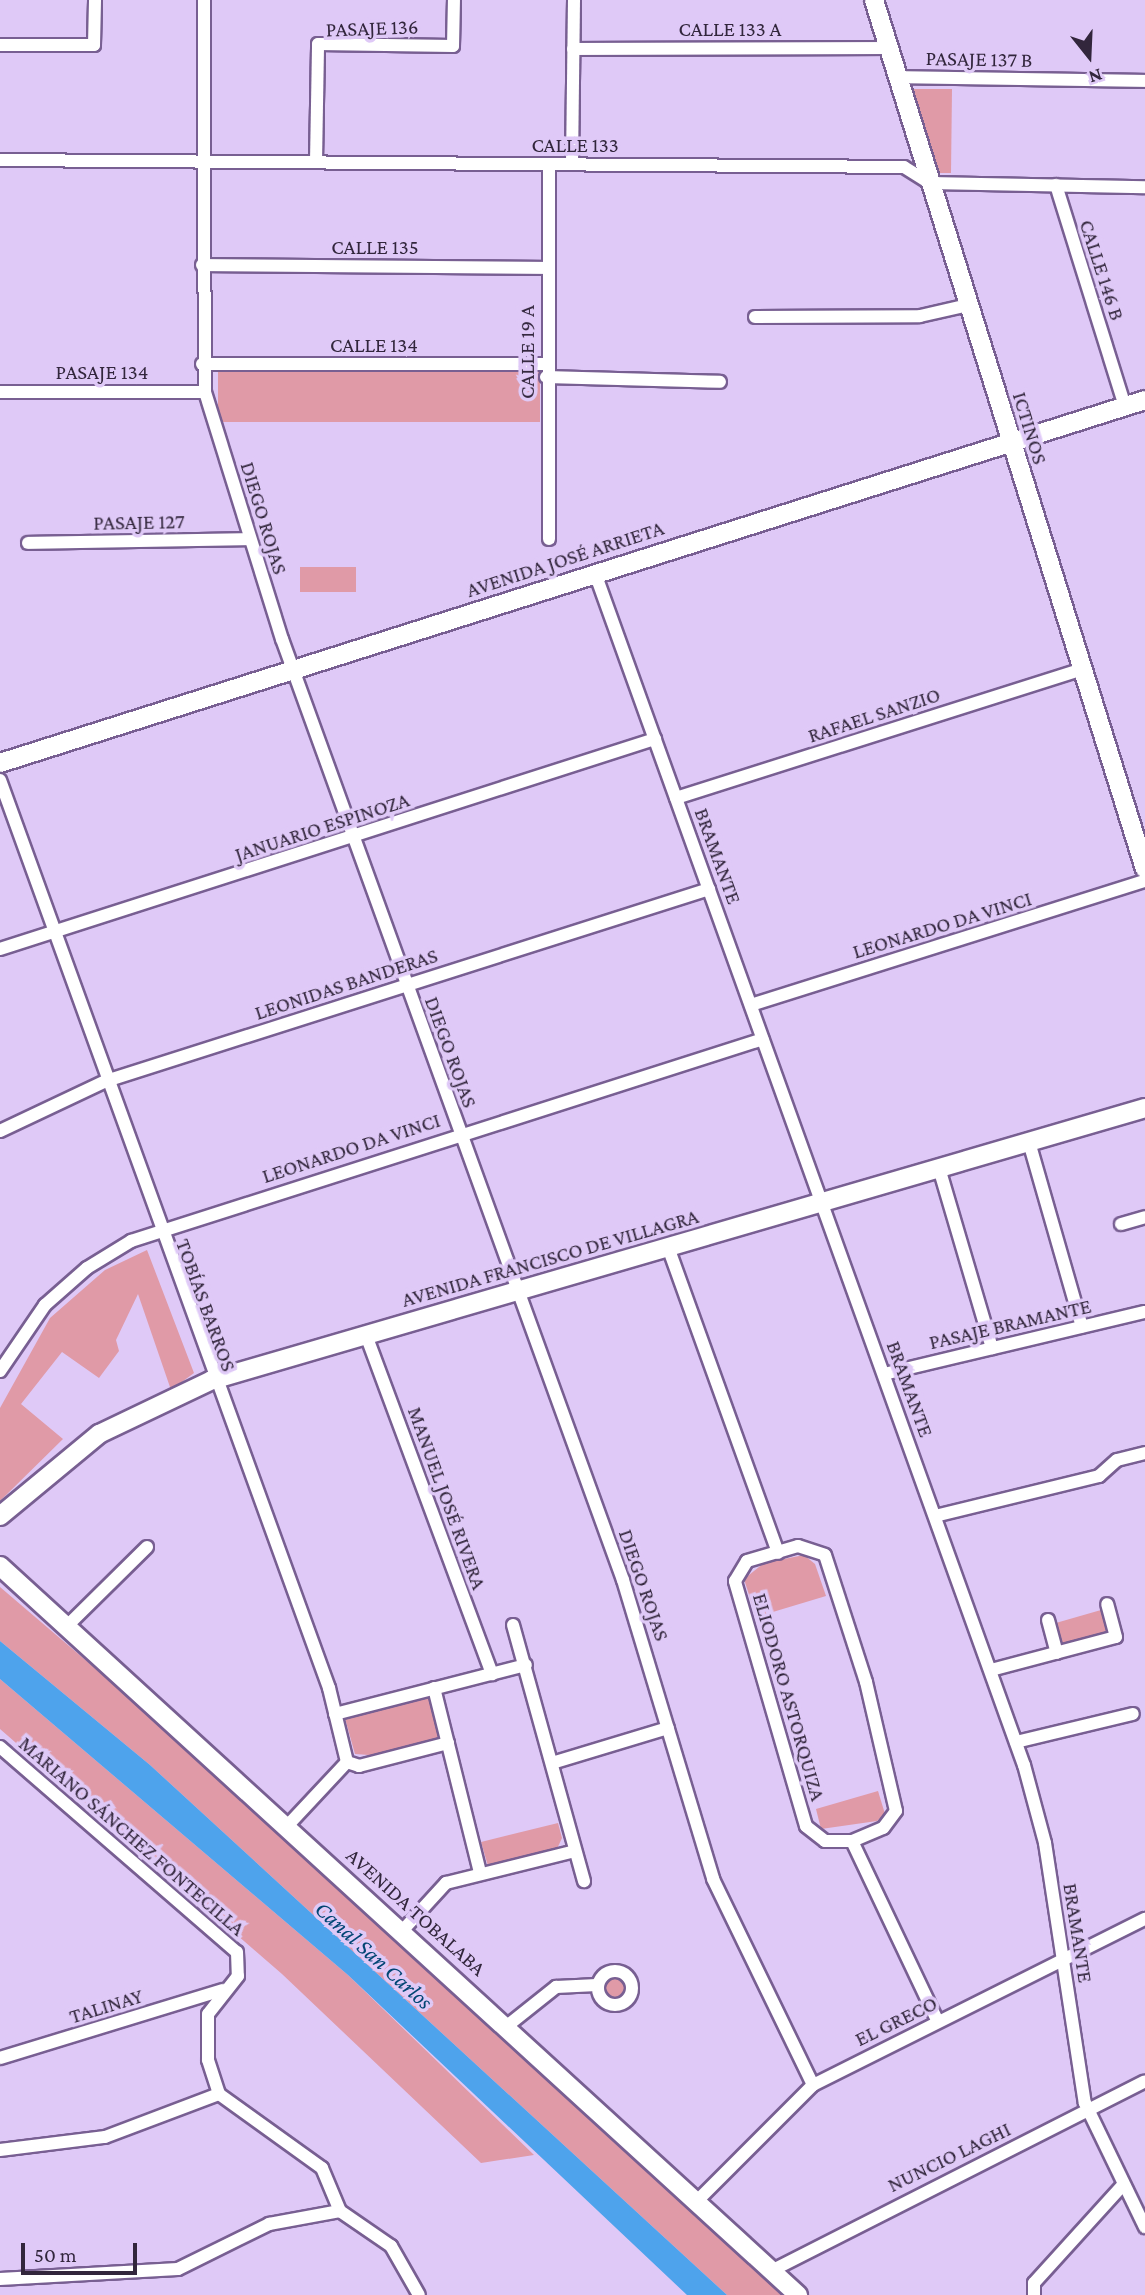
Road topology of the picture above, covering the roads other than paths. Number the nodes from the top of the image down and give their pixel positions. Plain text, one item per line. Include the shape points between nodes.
1 (95, 0) edge
2 (204, 0) edge
3 (454, 0) edge
4 (574, 0) edge
5 (874, 0) edge
6 (0, 45) edge
7 (887, 48) junction
8 (573, 49) junction
9 (896, 77) junction
10 (1145, 81) edge
11 (0, 160) edge
12 (204, 162) junction
13 (316, 162) junction
14 (550, 164) junction
15 (572, 164) junction
16 (930, 183) junction
17 (1056, 185) junction
18 (1145, 187) edge
19 (202, 265) junction
20 (548, 268) junction
21 (968, 305) junction
22 (755, 317) dead end
23 (202, 364) junction
24 (546, 371) junction
25 (720, 382) dead end
26 (0, 392) edge
27 (205, 392) junction
28 (1145, 400) edge
29 (1125, 406) junction
30 (1011, 442) junction
31 (250, 539) junction
32 (549, 539) dead end
33 (28, 543) dead end
34 (596, 573) junction
35 (293, 669) junction
36 (1082, 669) junction
37 (655, 739) junction
38 (0, 762) edge
39 (0, 780) edge
40 (676, 798) junction
41 (354, 838) junction
42 (1145, 869) edge
43 (1145, 881) edge
44 (709, 889) junction
45 (54, 932) junction
46 (0, 950) edge
47 (407, 985) junction
48 (751, 1005) junction
49 (763, 1039) junction
50 (106, 1081) junction
51 (1145, 1108) edge
52 (0, 1131) edge
53 (460, 1134) junction
54 (1029, 1142) junction
55 (939, 1168) junction
56 (822, 1202) junction
57 (1145, 1217) edge
58 (1121, 1224) dead end
59 (158, 1229) junction
60 (668, 1247) junction
61 (516, 1291) junction
62 (1145, 1312) edge
63 (1082, 1327) junction
64 (366, 1335) junction
65 (992, 1348) junction
66 (1, 1364) edge
67 (884, 1374) junction
68 (212, 1380) junction
69 (1145, 1453) edge
70 (0, 1516) edge
71 (935, 1516) junction
72 (147, 1547) dead end
73 (778, 1553) junction
74 (0, 1566) edge
75 (1107, 1604) dead end
76 (1048, 1620) dead end
77 (68, 1625) junction
78 (513, 1625) dead end
79 (1057, 1653) junction
80 (526, 1665) junction
81 (991, 1670) junction
82 (492, 1674) junction
83 (434, 1688) junction
84 (335, 1714) junction
85 (1133, 1714) dead end
86 (668, 1728) junction
87 (1016, 1742) junction
88 (448, 1743) junction
89 (0, 1747) edge
90 (347, 1762) junction
91 (552, 1763) junction
92 (288, 1825) junction
93 (852, 1841) junction
94 (575, 1851) junction
95 (480, 1873) junction
96 (584, 1881) dead end
97 (1145, 1919) edge
98 (402, 1930) junction
99 (1062, 1961) junction
100 (597, 1985) dead end
101 (223, 1990) junction
102 (938, 2022) junction
103 (507, 2026) junction
104 (0, 2059) edge
105 (1145, 2081) edge
106 (813, 2085) junction
107 (219, 2094) junction
108 (1087, 2110) junction
109 (0, 2150) edge
110 (1123, 2185) junction
111 (695, 2202) junction
112 (340, 2211) junction
113 (1145, 2227) edge
114 (771, 2271) junction
115 (0, 2278) edge
116 (419, 2295) edge
117 (798, 2295) edge
118 (1034, 2295) edge

1 - 6 street via 94,45
2 - 12 street, DIEGO ROJAS
3 - 13 street, PASAJE 136 via 453,46 318,44
4 - 8 street
5 - 7 main road, ICTINOS
7 - 8 street, CALLE 133 A
7 - 9 main road, ICTINOS
8 - 15 street
9 - 10 street, PASAJE 137 B
9 - 16 main road, ICTINOS
11 - 12 street, CALLE 133
12 - 13 street, CALLE 133
12 - 19 street, DIEGO ROJAS
13 - 14 street, CALLE 133
14 - 15 street, CALLE 133
14 - 20 street, CALLE 19 A
15 - 16 street, CALLE 133 via 904,167
16 - 17 street, CALLE 133
16 - 21 main road, ICTINOS
17 - 18 street, CALLE 133
17 - 29 street, CALLE 146 B
19 - 20 street, CALLE 135
19 - 23 street, DIEGO ROJAS
20 - 24 street, CALLE 19 A
21 - 22 street via 920,316
21 - 30 main road, ICTINOS
23 - 24 street, CALLE 134
23 - 27 street, DIEGO ROJAS
24 - 25 street, CALLE 134
24 - 32 street, CALLE 19 A
26 - 27 street, PASAJE 134
27 - 31 street, DIEGO ROJAS
28 - 29 main road, AVENIDA JOSÉ ARRIETA
29 - 30 main road, AVENIDA JOSÉ ARRIETA
30 - 34 main road, AVENIDA JOSÉ ARRIETA
30 - 36 main road, ICTINOS
31 - 33 street, PASAJE 127
31 - 35 street, DIEGO ROJAS
34 - 35 main road, AVENIDA JOSÉ ARRIETA
34 - 37 street, BRAMANTE
35 - 38 main road, AVENIDA JOSÉ ARRIETA
35 - 41 street, DIEGO ROJAS
36 - 40 street, RAFAEL SANZIO
36 - 42 main road, ICTINOS
37 - 40 street, BRAMANTE
37 - 41 street, JANUARIO ESPINOZA
39 - 45 street, TOBÍAS BARROS
40 - 44 street, BRAMANTE
41 - 45 street, JANUARIO ESPINOZA
41 - 47 street, DIEGO ROJAS
43 - 48 street, LEONARDO DA VINCI
44 - 47 street, LEONIDAS BANDERAS
44 - 48 street, BRAMANTE
45 - 46 street, JANUARIO ESPINOZA
45 - 50 street, TOBÍAS BARROS
47 - 50 street, LEONIDAS BANDERAS
47 - 53 street, DIEGO ROJAS
48 - 49 street, BRAMANTE
49 - 53 street, LEONARDO DA VINCI
49 - 56 street, BRAMANTE
50 - 52 street, LEONIDAS BANDERAS
50 - 59 street, TOBÍAS BARROS
51 - 54 main road, AVENIDA FRANCISCO DE VILLAGRA
53 - 59 street, LEONARDO DA VINCI
53 - 61 street, DIEGO ROJAS
54 - 55 main road, AVENIDA FRANCISCO DE VILLAGRA
54 - 63 street
55 - 56 main road, AVENIDA FRANCISCO DE VILLAGRA
55 - 65 street
56 - 60 main road, AVENIDA FRANCISCO DE VILLAGRA
56 - 67 street, BRAMANTE
57 - 58 street
59 - 66 street, LEONARDO DA VINCI via 107,1254 67,1285 35,1317
59 - 68 street, TOBÍAS BARROS
60 - 61 main road, AVENIDA FRANCISCO DE VILLAGRA
60 - 73 street
61 - 64 main road, AVENIDA FRANCISCO DE VILLAGRA
61 - 86 street, DIEGO ROJAS via 623,1580
62 - 63 street, PASAJE BRAMANTE
63 - 65 street, PASAJE BRAMANTE
64 - 68 main road, AVENIDA FRANCISCO DE VILLAGRA
64 - 82 street, MANUEL JOSÉ RIVERA
65 - 67 street, PASAJE BRAMANTE
67 - 71 street, BRAMANTE
68 - 70 main road, AVENIDA FRANCISCO DE VILLAGRA via 99,1434
68 - 84 street, TOBÍAS BARROS via 315,1644
69 - 71 street via 1117,1461 1099,1476
71 - 81 street, BRAMANTE
72 - 77 street
73 - 93 street, ELIODORO ASTORQUIZA via 747,1561 736,1581 806,1826 825,1842
73 - 93 street, ELIODORO ASTORQUIZA via 798,1546 825,1555 866,1682 896,1811 883,1828
74 - 77 main road, AVENIDA TOBALABA
75 - 79 street via 1116,1637
76 - 79 street
77 - 92 main road, AVENIDA TOBALABA
78 - 80 street
79 - 81 street
80 - 82 street
80 - 91 street
81 - 87 street, BRAMANTE
82 - 83 street
83 - 84 street
83 - 88 street
84 - 90 street, TOBÍAS BARROS
85 - 87 street
86 - 91 street
86 - 106 street, DIEGO ROJAS via 721,1899
87 - 99 street, BRAMANTE via 1040,1816
88 - 90 street via 359,1766
88 - 95 street
89 - 101 street, MARIANO SÁNCHEZ FONTECILLA via 233,1946 240,1970
90 - 92 street
91 - 94 street
92 - 98 main road, AVENIDA TOBALABA
93 - 102 street
94 - 95 street
94 - 96 street
95 - 98 street via 446,1883
97 - 99 street, EL GRECO
98 - 103 main road, AVENIDA TOBALABA
99 - 102 street, EL GRECO
99 - 108 street, BRAMANTE
100 - 103 street via 556,1987
101 - 104 street, TALINAY
101 - 107 street via 208,2014 208,2060
102 - 106 street, EL GRECO
103 - 111 main road, AVENIDA TOBALABA
105 - 108 street, NUNCIO LAGHI
106 - 111 street, EL GRECO
107 - 109 street via 105,2137
107 - 112 street via 322,2168
108 - 110 street, BRAMANTE
108 - 114 street, NUNCIO LAGHI
110 - 113 street, BRAMANTE
110 - 118 street via 1034,2283
111 - 114 main road, AVENIDA TOBALABA
112 - 115 street via 269,2224 178,2269
112 - 116 street via 391,2246
114 - 117 main road, AVENIDA TOBALABA

